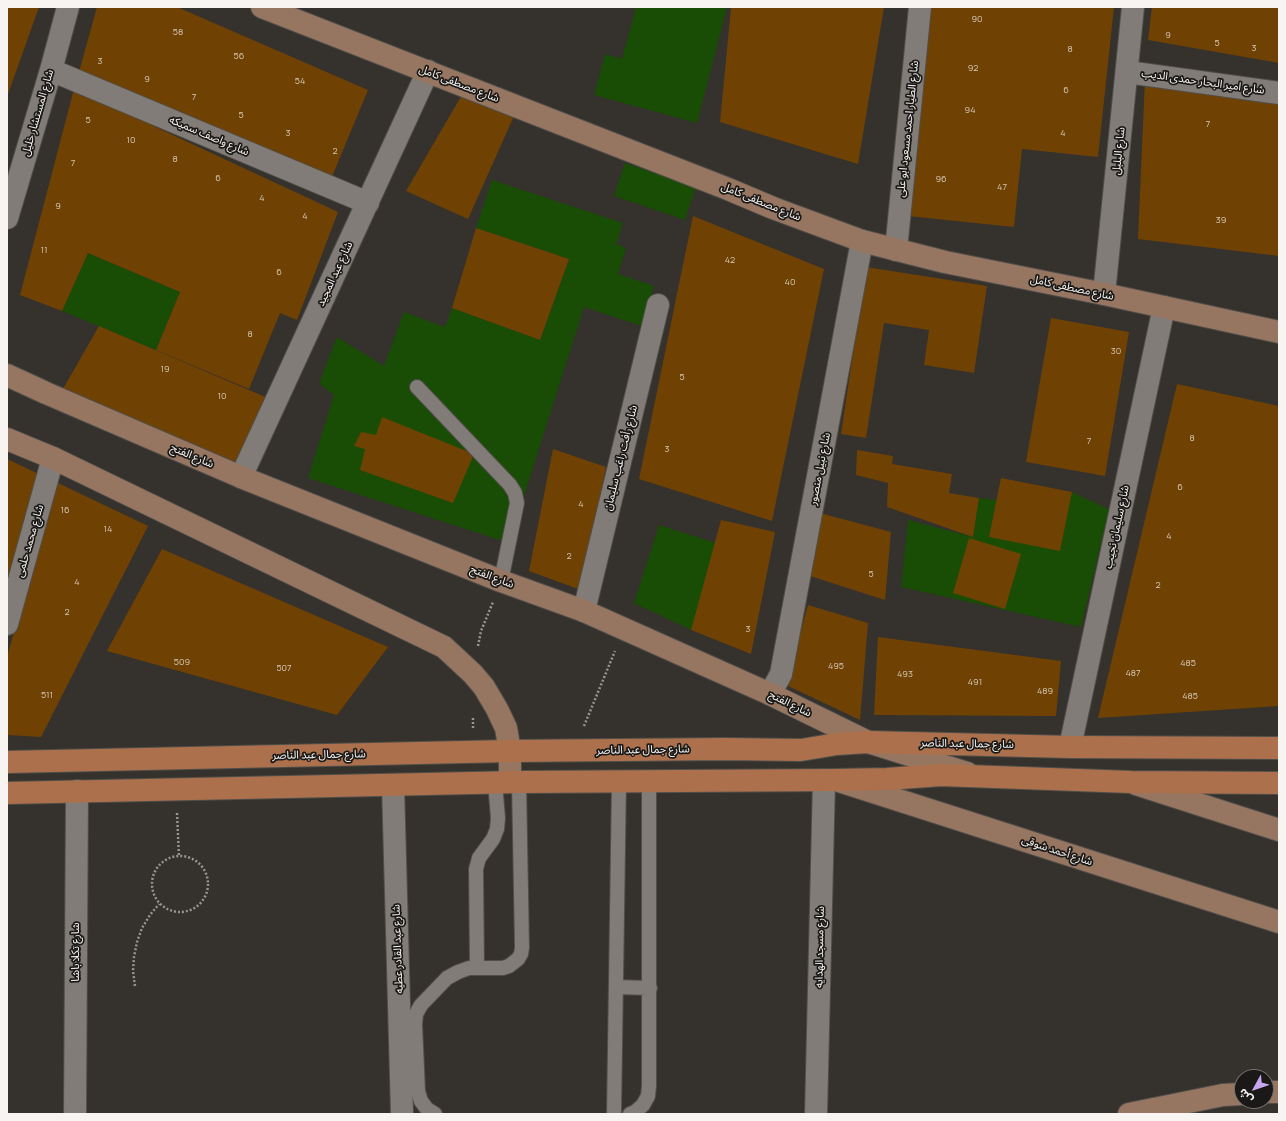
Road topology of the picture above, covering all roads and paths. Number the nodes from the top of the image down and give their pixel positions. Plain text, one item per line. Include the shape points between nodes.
1 (68, 7) edge
2 (262, 7) edge
3 (920, 7) edge
4 (1133, 7) edge
5 (299, 14) edge
6 (51, 70) junction
7 (428, 71) junction
8 (1127, 72) junction
9 (1279, 93) edge
10 (368, 203) junction
11 (7, 218) edge
12 (862, 241) junction
13 (896, 250) junction
14 (1104, 294) junction
15 (658, 305) dead end
16 (1164, 307) junction
17 (1279, 332) edge
18 (7, 374) edge
19 (417, 387) dead end
20 (7, 439) edge
21 (53, 458) junction
22 (241, 477) junction
23 (501, 581) junction
24 (584, 612) junction
25 (7, 624) edge
26 (625, 629) junction
27 (770, 694) junction
28 (868, 742) junction
29 (1070, 747) junction
30 (1279, 748) edge
31 (510, 751) junction
32 (574, 751) junction
33 (7, 762) edge
34 (978, 777) junction
35 (829, 780) junction
36 (619, 781) junction
37 (649, 781) junction
38 (508, 782) junction
39 (1131, 782) junction
40 (1279, 783) edge
41 (393, 784) junction
42 (175, 789) junction
43 (77, 791) junction
44 (7, 792) edge
45 (1279, 830) edge
46 (180, 856) junction
47 (159, 904) junction
48 (1279, 922) edge
49 (477, 968) junction
50 (135, 986) dead end
51 (616, 987) junction
52 (650, 988) junction
53 (1234, 1094) edge
54 (75, 1114) edge
55 (402, 1114) edge
56 (435, 1114) edge
57 (614, 1114) edge
58 (630, 1114) edge
59 (816, 1114) edge
60 (1129, 1114) edge

1 - 6 street, شارع المستشار خليل
2 - 5 street, شارع مصطفى كامل
3 - 13 street, شارع الطيار احمد مسعود ابو على
4 - 8 street, شارع البلبل
5 - 7 street, شارع مصطفى كامل
6 - 10 street, شارع واصف سميكه
6 - 11 street, شارع المستشار خليل
7 - 10 street, شارع عبد المجيد
7 - 12 street, شارع مصطفى كامل
8 - 9 street, شارع امير البحار حمدى الديب
8 - 14 street, شارع البلبل
10 - 22 street, شارع عبد المجيد
12 - 13 street, شارع مصطفى كامل
12 - 27 street, شارع نبيل منصور via 781,674
13 - 14 street, شارع مصطفى كامل
14 - 16 street, شارع مصطفى كامل
15 - 24 street, شارع رأفت راغب سليمان
16 - 17 street, شارع مصطفى كامل
16 - 29 street, شارع سليمان نجيب
18 - 22 street, شارع الفتح
19 - 23 lane via 515,493 517,503
20 - 21 street
21 - 25 street, شارع محمد حلمى
21 - 31 street via 444,647 484,687 506,728
22 - 23 street, شارع الفتح
23 - 24 street, شارع الفتح
24 - 26 street, شارع الفتح
26 - 27 street, شارع الفتح
26 - 32 path
27 - 28 street, شارع الفتح
28 - 29 main road, شارع جمال عبد الناصر
28 - 32 main road, شارع جمال عبد الناصر via 801,750 761,748
28 - 34 street, شارع الفتح
29 - 30 main road, شارع جمال عبد الناصر
31 - 32 main road, شارع جمال عبد الناصر
31 - 33 main road, شارع جمال عبد الناصر
31 - 38 street
34 - 35 main road via 941,775
34 - 39 main road
35 - 37 main road
35 - 48 street, شارع أحمد شوقى
35 - 59 street, شارع مسجد الهدايه
36 - 37 main road
36 - 38 main road
36 - 51 lane
37 - 52 lane
38 - 41 main road
38 - 49 lane via 497,829 479,858 476,869
38 - 49 lane via 521,954 509,966
39 - 40 main road
39 - 45 street
41 - 42 main road
41 - 55 street, شارع عبد القادر عطيه
42 - 43 main road
42 - 46 path
43 - 44 main road
43 - 54 street, شارع تكلا باشا
46 - 47 path via 162,863 152,878 154,896
46 - 47 path via 196,862 203,869 207,877 206,895 193,909 185,912 176,912
47 - 50 path via 142,928 137,942 133,971
49 - 56 lane via 469,968 447,978 427,998 416,1014 418,1091 424,1105
51 - 52 lane
51 - 57 lane
52 - 58 lane via 650,1086 643,1105
53 - 60 street

